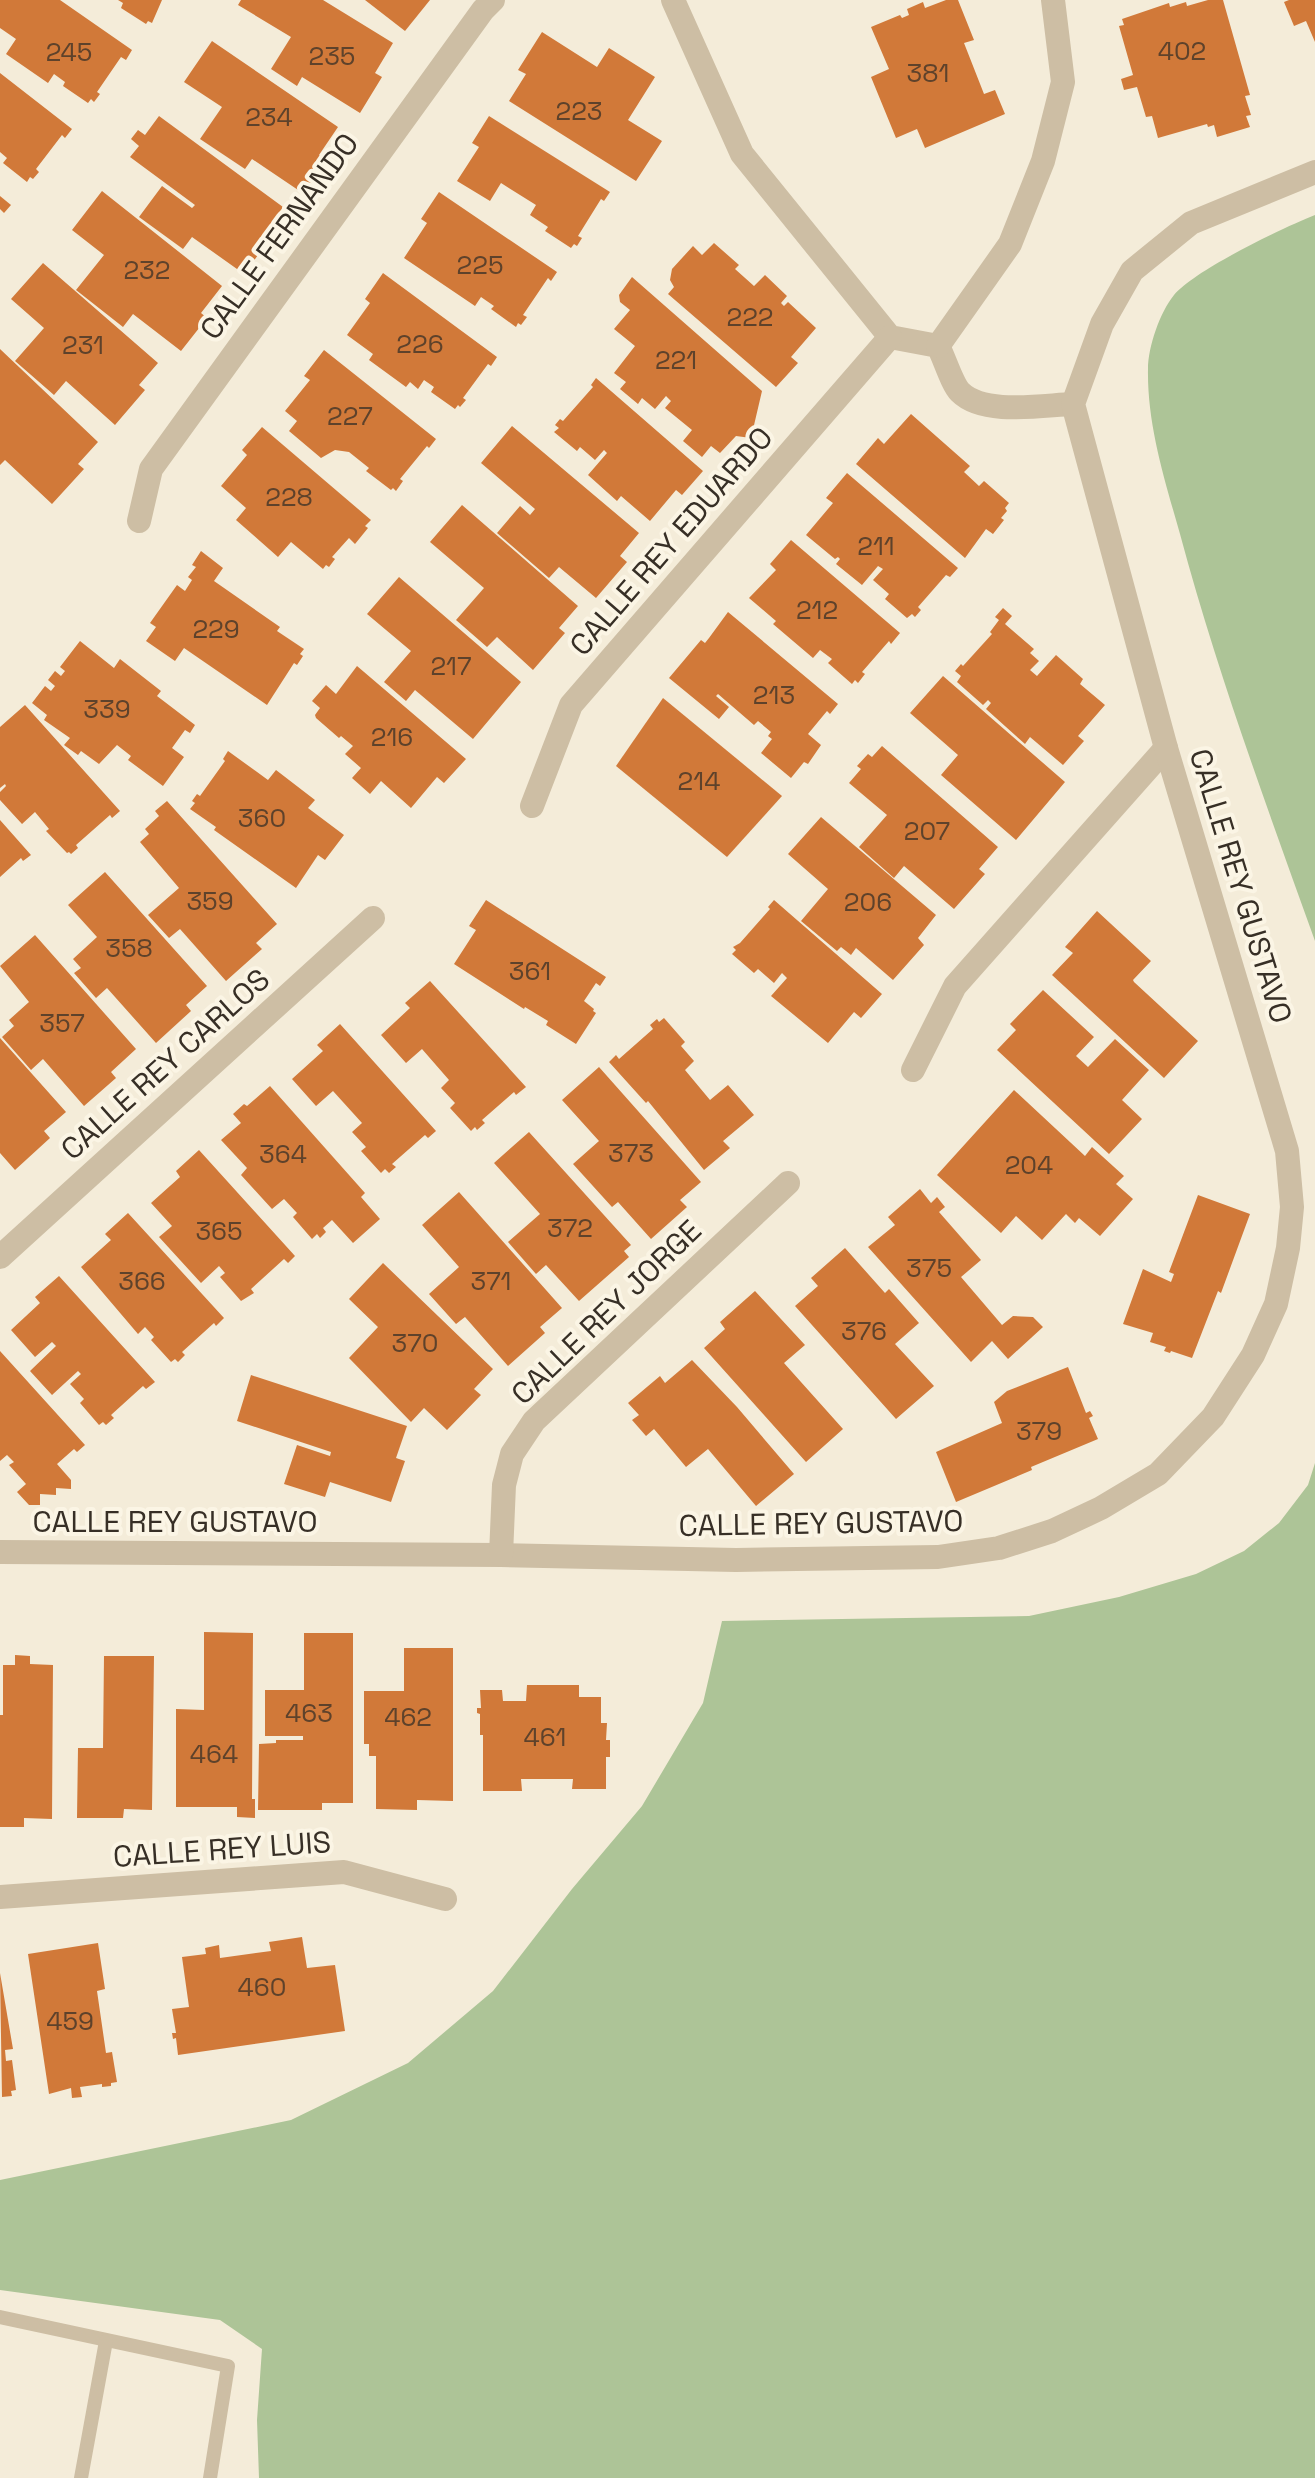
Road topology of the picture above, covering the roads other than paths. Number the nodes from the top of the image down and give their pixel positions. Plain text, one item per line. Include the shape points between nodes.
1 (493, 0) edge
2 (673, 0) edge
3 (1053, 0) edge
4 (1315, 172) edge
5 (890, 337) junction
6 (938, 346) junction
7 (1073, 404) junction
8 (139, 521) dead end
9 (1166, 748) junction
10 (532, 806) dead end
11 (373, 918) dead end
12 (913, 1070) dead end
13 (788, 1183) dead end
14 (0, 1257) edge
15 (0, 1552) edge
16 (501, 1555) junction
17 (0, 1897) edge
18 (445, 1899) dead end
19 (0, 2317) edge
20 (106, 2341) junction
21 (81, 2478) edge
22 (210, 2478) edge

1 - 8 street, CALLE FERNANDO via 151,469
2 - 5 street via 742,154
3 - 6 street via 1063,82 1043,161 1010,244
4 - 7 street via 1191,223 1132,271 1102,324
5 - 6 street
5 - 10 street, CALLE REY EDUARDO via 571,705
6 - 7 street via 960,392 985,405
7 - 9 street, CALLE REY GUSTAVO
9 - 12 street via 955,986
9 - 16 street, CALLE REY GUSTAVO via 1287,1151 1292,1207 1276,1304 1253,1355 1213,1417 1158,1474 1052,1531 999,1548 938,1557 736,1560
11 - 14 street, CALLE REY CARLOS
13 - 16 street, CALLE REY JORGE via 534,1421 512,1454 504,1485
15 - 16 street, CALLE REY GUSTAVO
17 - 18 street, CALLE REY LUIS via 344,1872
19 - 20 lane
20 - 21 lane
20 - 22 lane via 228,2366

